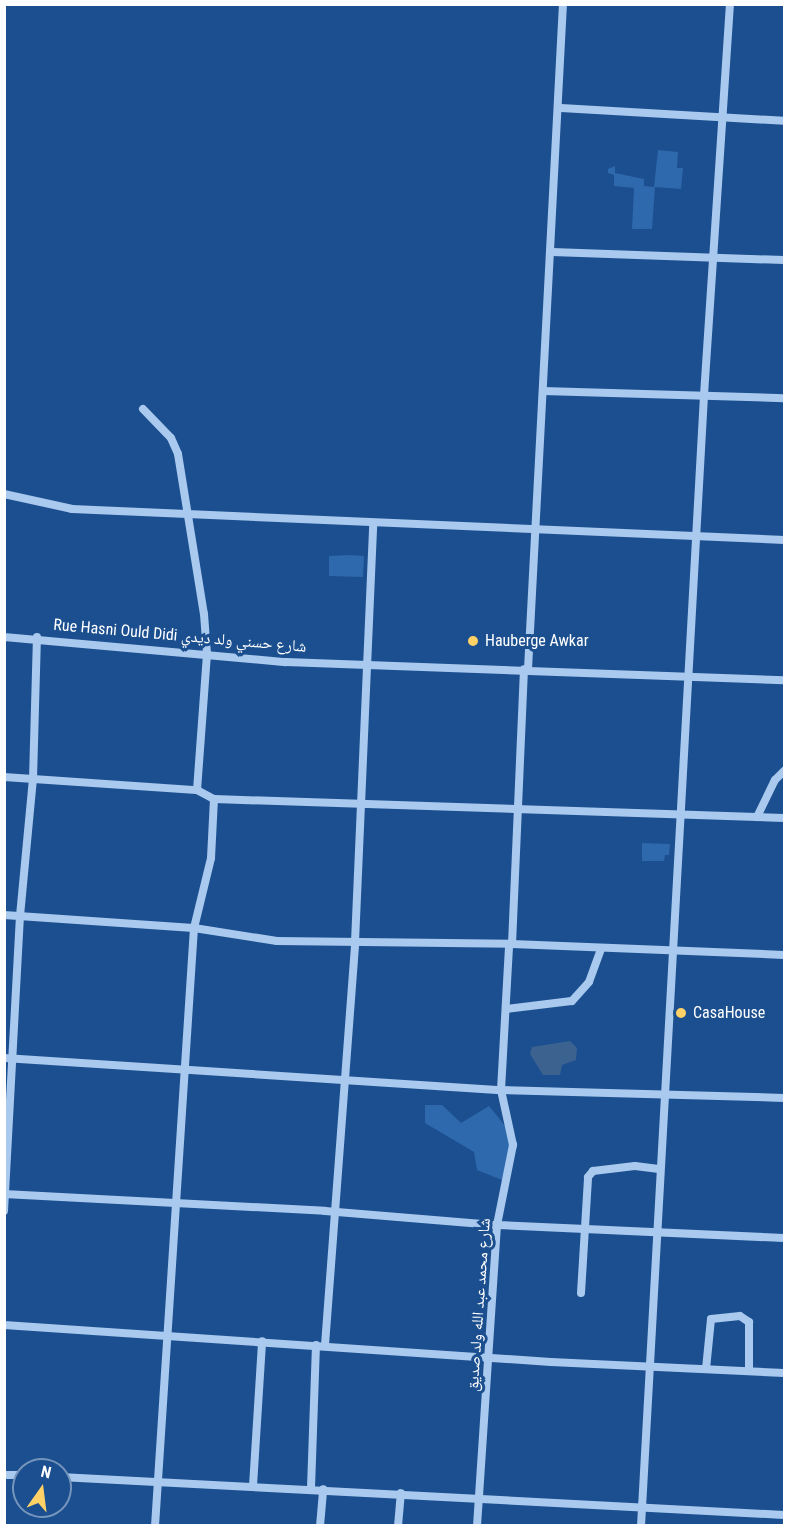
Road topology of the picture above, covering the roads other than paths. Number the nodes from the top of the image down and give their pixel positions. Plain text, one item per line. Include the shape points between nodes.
1 (563, 4) edge
2 (730, 4) edge
3 (561, 108) junction
4 (725, 118) junction
5 (784, 121) edge
6 (552, 252) junction
7 (716, 256) junction
8 (784, 260) edge
9 (543, 391) junction
10 (704, 395) junction
11 (784, 398) edge
12 (142, 409) dead end
13 (4, 494) edge
14 (187, 514) junction
15 (373, 523) junction
16 (535, 532) junction
17 (697, 536) junction
18 (784, 540) edge
19 (4, 637) edge
20 (37, 638) junction
21 (207, 654) junction
22 (368, 664) junction
23 (526, 669) junction
24 (690, 675) junction
25 (784, 680) edge
26 (784, 771) edge
27 (4, 777) edge
28 (33, 779) junction
29 (197, 790) junction
30 (214, 800) junction
31 (361, 805) junction
32 (519, 809) junction
33 (682, 816) junction
34 (757, 818) junction
35 (784, 818) edge
36 (4, 915) edge
37 (20, 916) junction
38 (194, 928) junction
39 (355, 942) junction
40 (510, 944) junction
41 (601, 949) junction
42 (675, 953) junction
43 (784, 955) edge
44 (506, 1009) junction
45 (4, 1058) edge
46 (15, 1058) junction
47 (188, 1070) junction
48 (345, 1080) junction
49 (501, 1090) junction
50 (666, 1095) junction
51 (784, 1098) edge
52 (659, 1169) junction
53 (5, 1194) edge
54 (176, 1204) junction
55 (4, 1211) edge
56 (336, 1211) junction
57 (497, 1226) junction
58 (582, 1230) junction
59 (659, 1232) junction
60 (784, 1238) edge
61 (581, 1293) dead end
62 (4, 1325) edge
63 (167, 1336) junction
64 (262, 1341) junction
65 (321, 1345) junction
66 (491, 1358) junction
67 (652, 1367) junction
68 (706, 1370) junction
69 (749, 1371) junction
70 (784, 1373) edge
71 (72, 1478) edge
72 (158, 1482) junction
73 (253, 1486) junction
74 (311, 1488) junction
75 (323, 1489) junction
76 (401, 1493) junction
77 (479, 1498) junction
78 (642, 1507) junction
79 (784, 1515) edge
80 (155, 1526) edge
81 (320, 1526) edge
82 (398, 1526) edge
83 (477, 1526) edge
84 (641, 1526) edge

1 - 3 street, شارع محمد عبد الله ولد صديق
2 - 4 street
3 - 4 street
3 - 6 street, شارع محمد عبد الله ولد صديق
4 - 5 street
4 - 7 street
6 - 7 street
6 - 9 street, شارع محمد عبد الله ولد صديق
7 - 8 street
7 - 10 street
9 - 10 street
9 - 16 street, شارع محمد عبد الله ولد صديق
10 - 11 street
10 - 17 street
12 - 14 street via 171,438 178,454
13 - 14 street via 72,509
14 - 15 street
14 - 21 street
15 - 16 street
15 - 22 street
16 - 17 street
16 - 23 street, شارع محمد عبد الله ولد صديق
17 - 18 street
17 - 24 street
19 - 20 street, Rue Hasni Ould Didi شارع حسني ولد ديدي
20 - 21 street, Rue Hasni Ould Didi شارع حسني ولد ديدي
20 - 28 street
21 - 22 street, Rue Hasni Ould Didi شارع حسني ولد ديدي via 286,662
21 - 29 street
22 - 23 street, Rue Hasni Ould Didi شارع حسني ولد ديدي
22 - 31 street
23 - 24 street, Rue Hasni Ould Didi شارع حسني ولد ديدي
23 - 32 street, شارع محمد عبد الله ولد صديق
24 - 25 street, Rue Hasni Ould Didi شارع حسني ولد ديدي
24 - 33 street
26 - 34 street via 775,780
27 - 28 street
28 - 29 street
28 - 37 street
29 - 30 street
30 - 31 street
30 - 38 street via 210,858
31 - 32 street
31 - 39 street
32 - 33 street
32 - 40 street, شارع محمد عبد الله ولد صديق
33 - 34 street
33 - 42 street
34 - 35 street
36 - 37 street
37 - 38 street
37 - 46 street
38 - 39 street via 245,939
38 - 47 street
39 - 40 street
39 - 48 street
40 - 41 street
40 - 44 street, شارع محمد عبد الله ولد صديق
41 - 42 street
41 - 44 street via 589,982 572,1001
42 - 43 street
42 - 50 street
44 - 49 street, شارع محمد عبد الله ولد صديق
45 - 46 street
46 - 47 street
46 - 53 street
47 - 48 street
47 - 54 street
48 - 49 street
48 - 56 street
49 - 50 street
49 - 57 street, شارع محمد عبد الله ولد صديق via 513,1145
50 - 51 street
50 - 52 street
52 - 58 street via 635,1166 593,1171 588,1177
52 - 59 street
53 - 54 street
53 - 55 street
54 - 56 street
54 - 63 street
56 - 57 street
56 - 65 street
57 - 58 street
57 - 66 street, شارع محمد عبد الله ولد صديق
58 - 59 street
58 - 61 street
59 - 60 street
59 - 67 street
62 - 63 street
63 - 64 street
63 - 72 street
64 - 65 street
64 - 73 street
65 - 66 street
65 - 74 street
66 - 67 street
66 - 77 street, شارع محمد عبد الله ولد صديق
67 - 68 street
67 - 78 street
68 - 69 street
68 - 69 street via 711,1319 740,1316 749,1322
69 - 70 street
71 - 72 street
72 - 73 street
72 - 80 street
73 - 74 street
74 - 75 street
75 - 76 street
75 - 81 street
76 - 77 street
76 - 82 street
77 - 78 street
77 - 83 street, شارع محمد عبد الله ولد صديق
78 - 79 street
78 - 84 street

